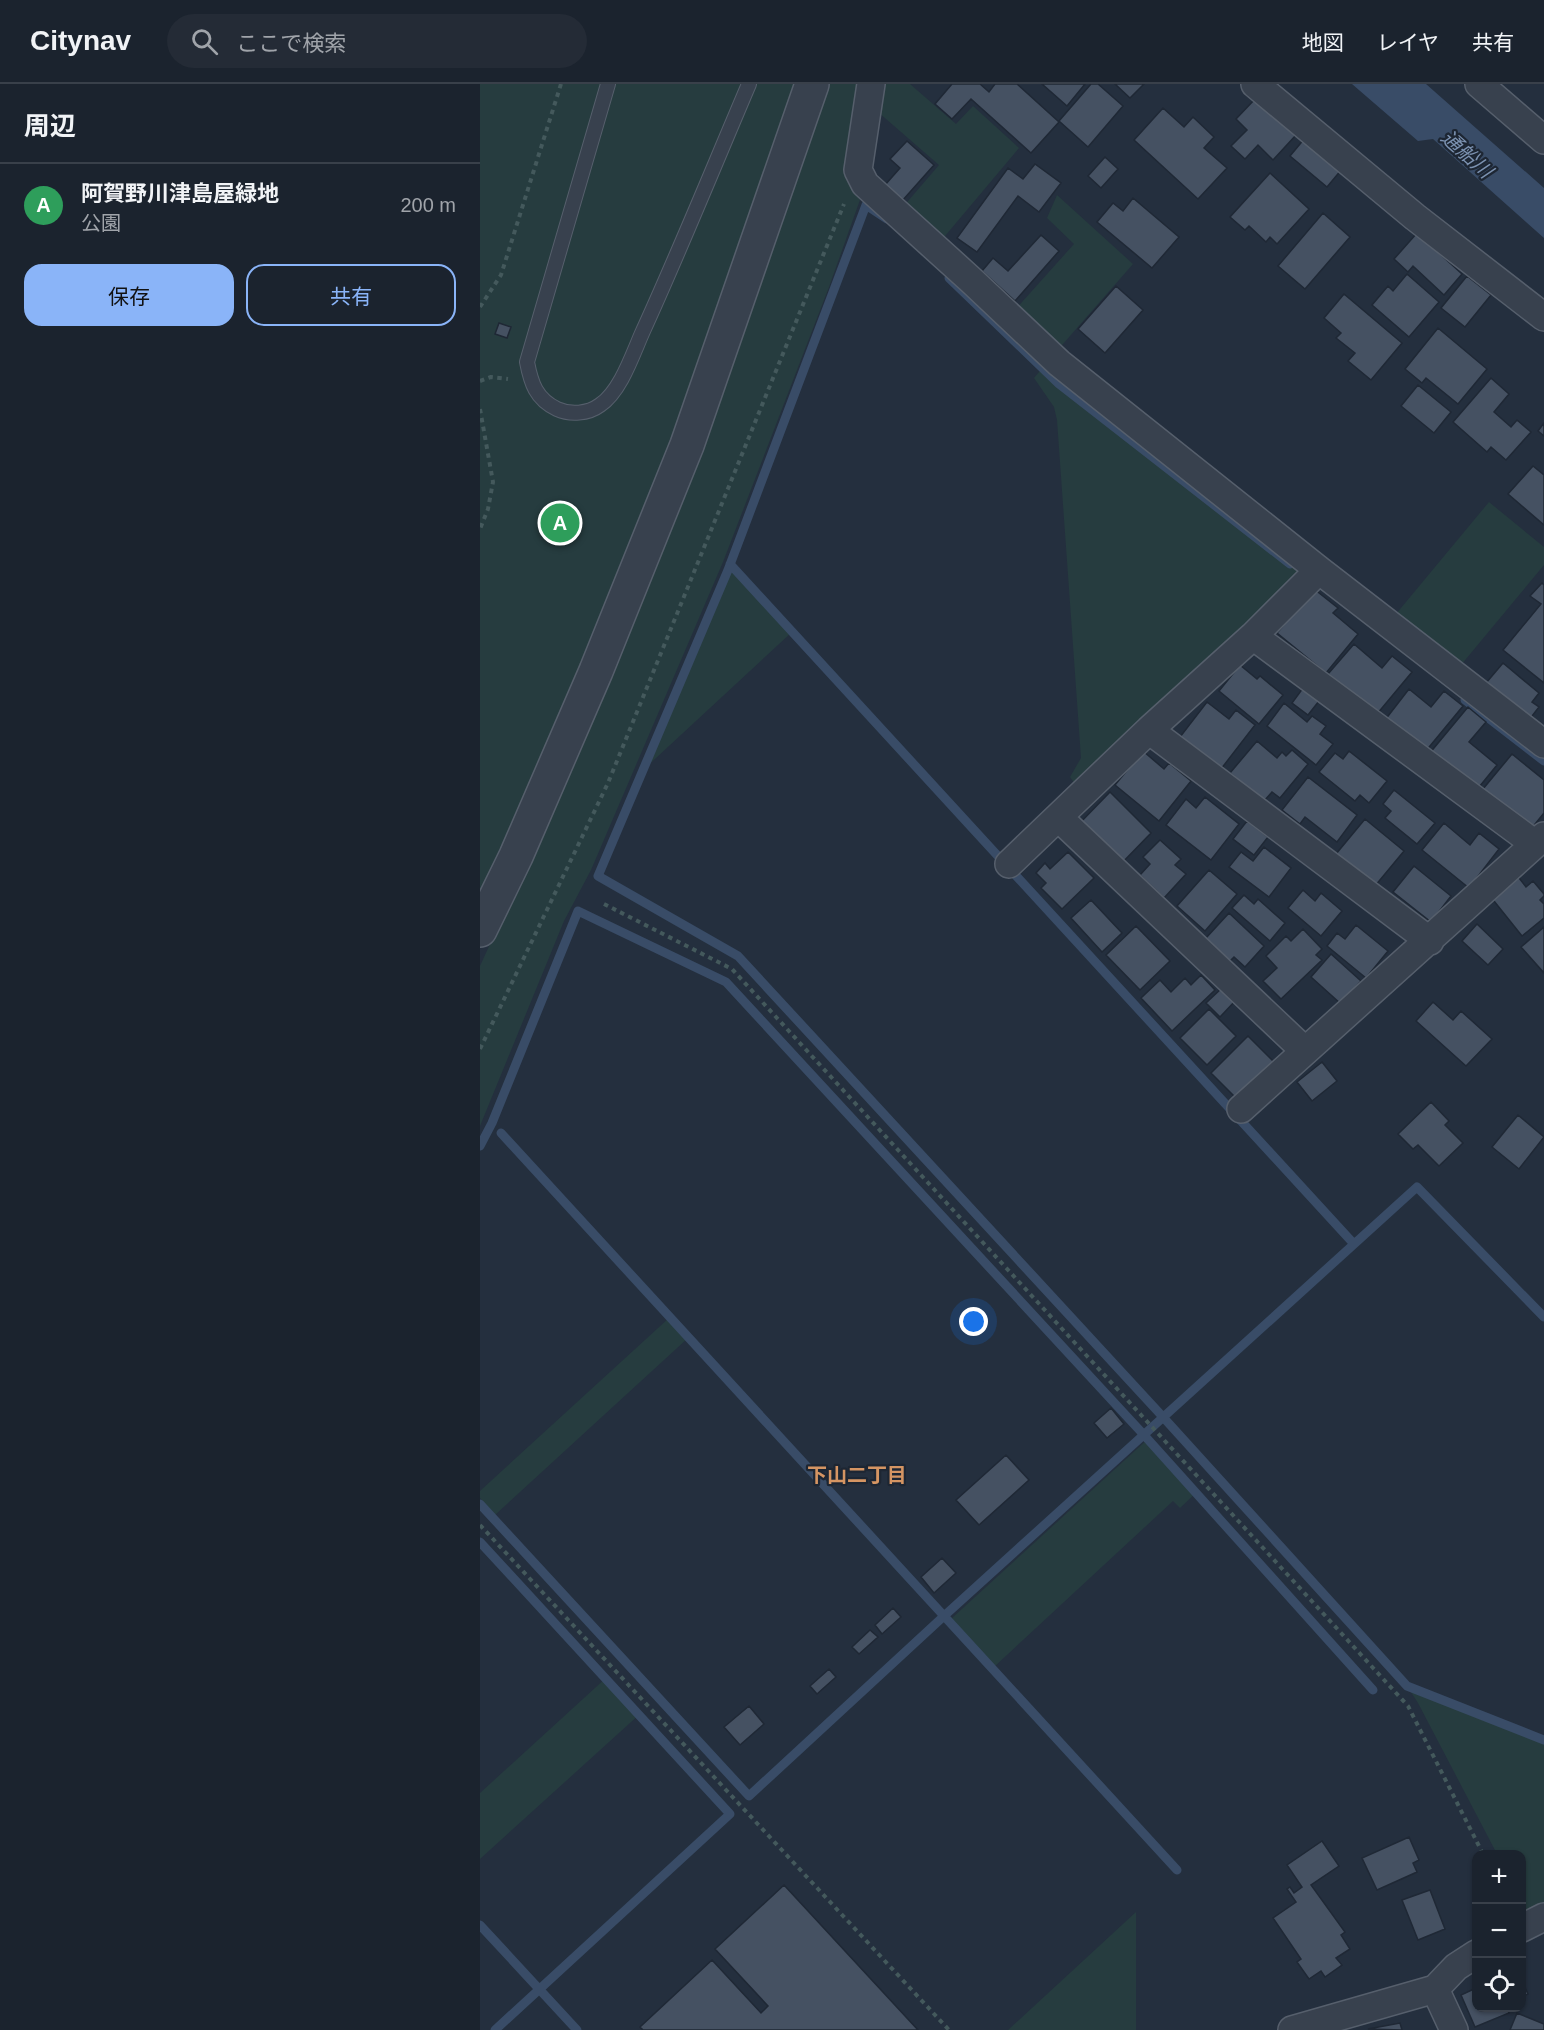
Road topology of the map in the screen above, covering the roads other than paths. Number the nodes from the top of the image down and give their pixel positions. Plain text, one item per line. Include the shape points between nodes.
1 (608, 84) edge
2 (749, 84) edge
3 (812, 84) edge
4 (871, 84) edge
5 (1255, 84) edge
6 (1479, 84) edge
7 (1544, 141) edge
8 (1544, 317) edge
9 (1319, 570) junction
10 (1253, 636) junction
11 (1149, 730) junction
12 (1544, 744) edge
13 (1058, 817) junction
14 (1540, 840) edge
15 (1009, 864) dead end
16 (480, 930) edge
17 (1430, 941) junction
18 (1305, 1051) junction
19 (1241, 1109) dead end
20 (1544, 1917) edge
21 (1526, 1926) edge
22 (1472, 1957) edge
23 (1435, 1989) junction
24 (1292, 2030) edge
25 (1454, 2030) edge

1 - 2 lane via 527,362 538,396 564,412 580,413 600,406 623,375
3 - 16 street via 687,445 596,671
4 - 9 street via 858,170 865,184 1059,363
5 - 8 street via 1415,217
6 - 7 street
9 - 10 street
9 - 12 street
10 - 11 street
10 - 14 street
11 - 13 street
11 - 17 street
13 - 15 street
13 - 18 street
14 - 17 street
17 - 18 street
18 - 19 street
20 - 21 street
22 - 23 street
23 - 24 street
23 - 25 street

